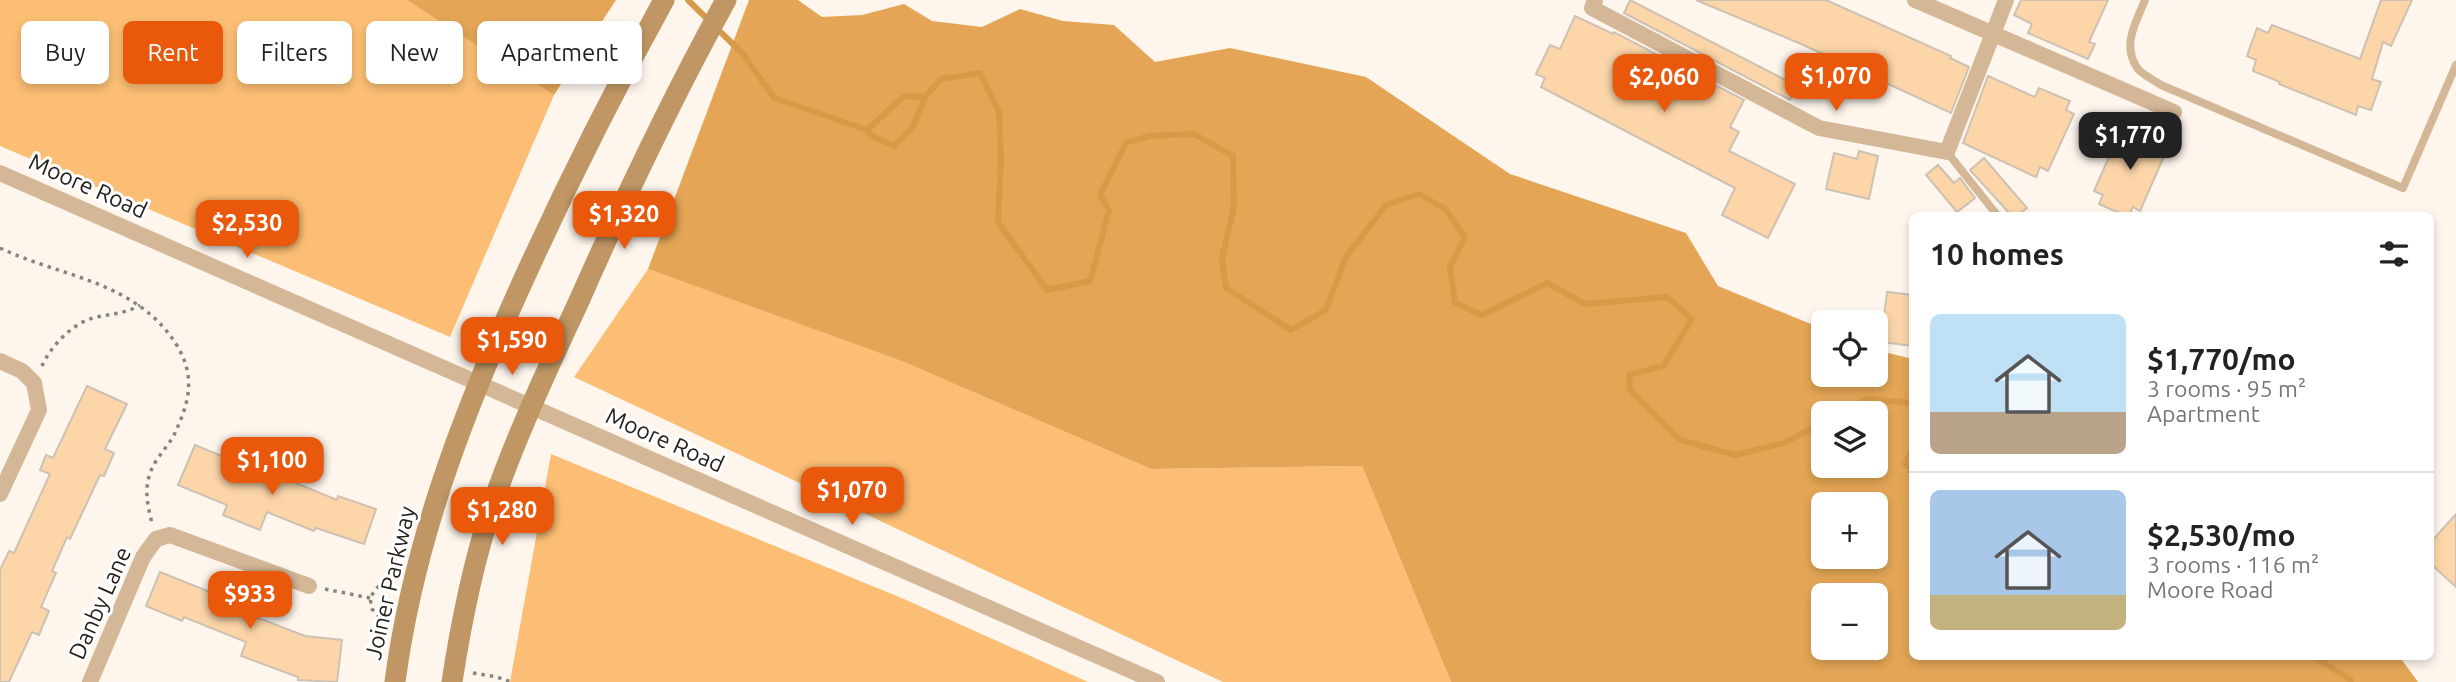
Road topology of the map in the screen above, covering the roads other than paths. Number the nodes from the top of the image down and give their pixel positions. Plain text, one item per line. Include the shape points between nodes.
1 (664, 0) edge
2 (726, 0) edge
3 (1595, 0) edge
4 (1914, 0) edge
5 (2006, 0) edge
6 (2146, 0) edge
7 (1992, 34) junction
8 (2456, 65) edge
9 (2174, 112) dead end
10 (1947, 152) junction
11 (0, 173) edge
12 (1995, 212) edge
13 (0, 361) edge
14 (478, 382) junction
15 (531, 406) junction
16 (0, 494) edge
17 (309, 586) road end
18 (453, 676) edge
19 (90, 682) edge
20 (395, 682) edge
21 (1157, 682) edge

1 - 14 main road, Joiner Parkway via 553,215
2 - 15 main road via 682,80
3 - 10 street via 1592,8 1819,128
4 - 7 street
5 - 7 street
6 - 8 lane via 2133,27 2129,50 2138,70 2161,85 2403,188
7 - 9 street
7 - 10 street
10 - 12 lane
11 - 14 street, Moore Road
13 - 16 street via 22,371 34,383 39,410
14 - 15 street, Moore Road
14 - 20 main road, Joiner Parkway via 440,484 413,584
15 - 18 main road via 482,538
15 - 21 street, Moore Road
17 - 19 street, Danby Lane via 170,535 156,538 143,557

